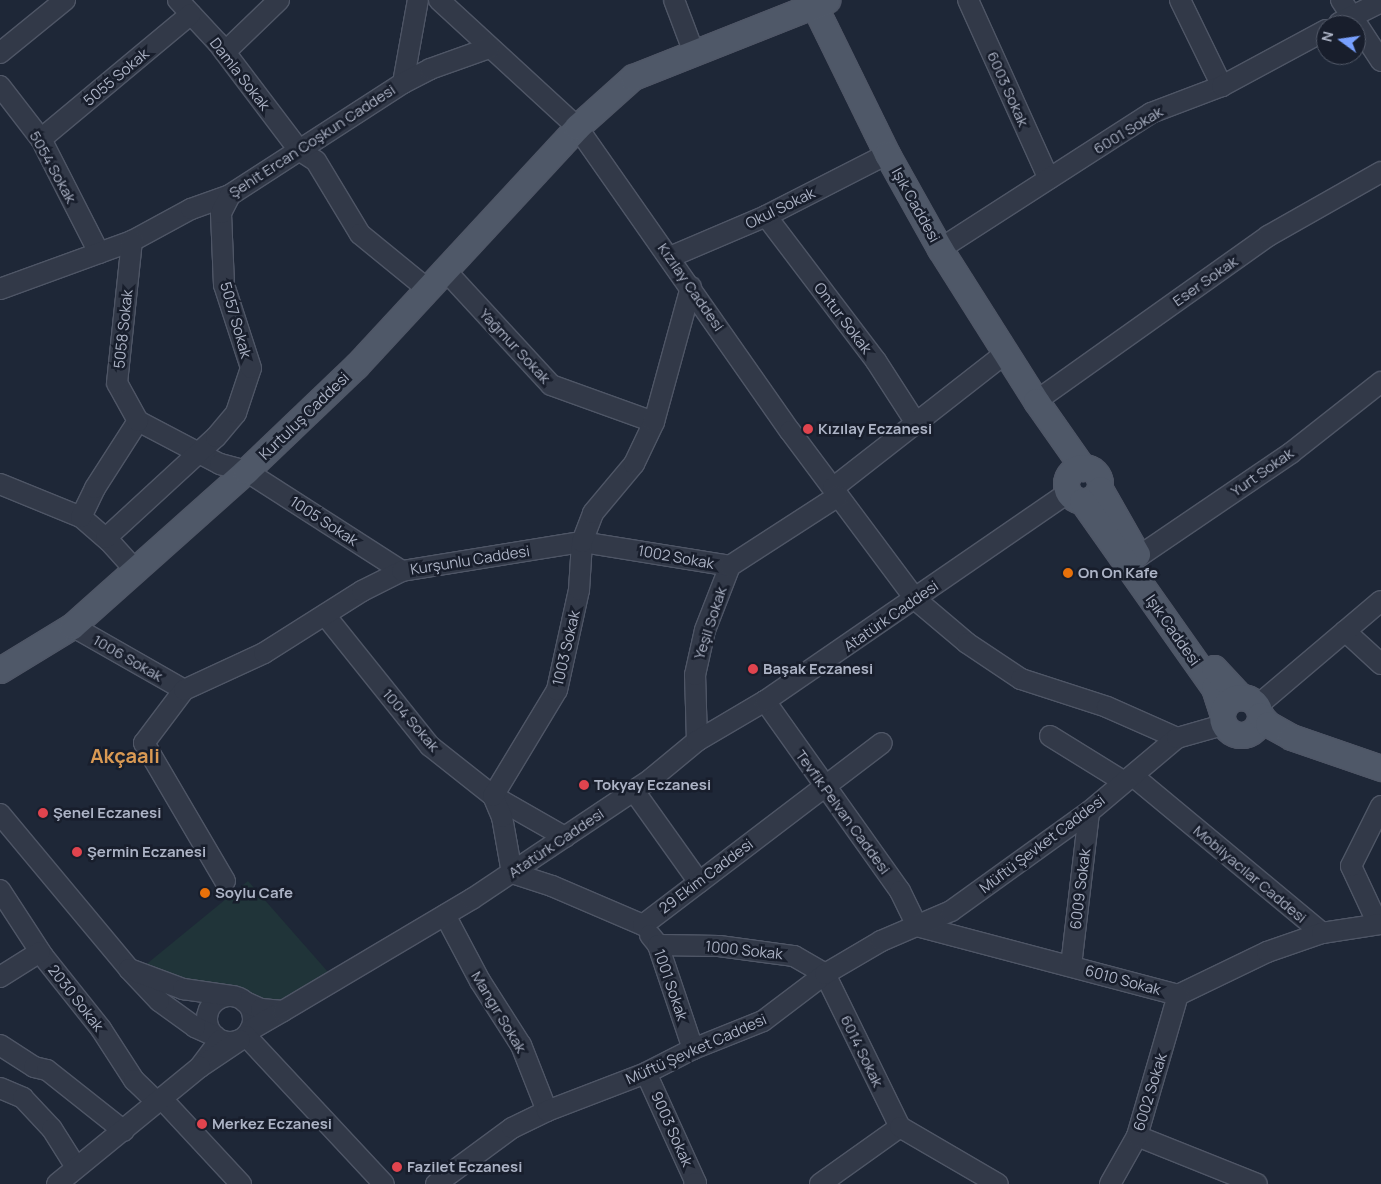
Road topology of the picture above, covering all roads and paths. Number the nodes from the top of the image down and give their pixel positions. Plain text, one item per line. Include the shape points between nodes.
1 (66, 0) edge
2 (279, 0) edge
3 (418, 0) edge
4 (439, 0) edge
5 (674, 0) edge
6 (968, 0) edge
7 (1180, 0) edge
8 (818, 2) edge
9 (1381, 2) edge
10 (184, 7) edge
11 (1342, 14) edge
12 (1316, 35) edge
13 (490, 48) junction
14 (225, 52) junction
15 (0, 53) edge
16 (694, 53) junction
17 (1381, 61) edge
18 (403, 83) junction
19 (0, 86) edge
20 (1222, 86) junction
21 (577, 127) junction
22 (41, 139) junction
23 (299, 150) junction
24 (887, 154) junction
25 (1381, 172) edge
26 (1049, 179) junction
27 (230, 195) junction
28 (766, 216) junction
29 (132, 241) junction
30 (940, 249) junction
31 (99, 253) junction
32 (670, 257) junction
33 (445, 270) junction
34 (691, 287) junction
35 (426, 288) junction
36 (0, 290) edge
37 (1006, 353) junction
38 (1381, 382) edge
39 (1036, 401) junction
40 (138, 421) junction
41 (654, 422) junction
42 (916, 423) junction
43 (198, 453) junction
44 (246, 471) junction
45 (0, 484) edge
46 (1080, 486) junction
47 (835, 492) junction
48 (81, 517) junction
49 (106, 538) junction
50 (582, 542) junction
51 (1138, 557) junction
52 (730, 566) junction
53 (135, 570) junction
54 (402, 571) junction
55 (916, 599) junction
56 (1381, 601) edge
57 (325, 615) junction
58 (72, 626) junction
59 (1346, 631) junction
60 (1381, 664) edge
61 (0, 670) edge
62 (184, 690) junction
63 (765, 701) junction
64 (1253, 706) junction
65 (1229, 725) junction
66 (1050, 736) dead end
67 (1177, 738) junction
68 (697, 741) junction
69 (882, 743) dead end
70 (1314, 745) junction
71 (1381, 768) edge
72 (1128, 778) junction
73 (823, 787) junction
74 (634, 790) junction
75 (493, 796) junction
76 (1381, 806) edge
77 (1089, 812) junction
78 (0, 814) edge
79 (565, 837) junction
80 (512, 873) junction
81 (225, 881) dead end
82 (699, 882) junction
83 (0, 890) edge
84 (445, 915) junction
85 (1379, 924) edge
86 (643, 925) junction
87 (917, 926) junction
88 (1322, 933) junction
89 (658, 945) junction
90 (40, 952) junction
91 (1071, 966) junction
92 (129, 969) junction
93 (825, 974) junction
94 (0, 977) edge
95 (1178, 995) junction
96 (238, 999) junction
97 (283, 1011) junction
98 (234, 1036) junction
99 (0, 1045) edge
100 (693, 1049) junction
101 (646, 1073) junction
102 (0, 1088) edge
103 (160, 1100) junction
104 (547, 1111) junction
105 (900, 1127) junction
106 (124, 1131) junction
107 (1137, 1136) junction
108 (69, 1177) edge
109 (240, 1184) edge
110 (384, 1184) edge
111 (436, 1184) edge
112 (694, 1184) edge
113 (820, 1184) edge
114 (998, 1184) edge
115 (1110, 1184) edge
116 (1257, 1184) edge

1 - 15 street
2 - 14 street
3 - 18 street, Şehit Ercan Coşkun Caddesi
4 - 13 street, Kızılay Caddesi
5 - 16 street
6 - 26 street, 6003 Sokak
7 - 20 street
8 - 16 main road, Kurtuluş Caddesi
8 - 24 main road, Işık Caddesi
9 - 11 street
10 - 14 street, Damla Sokak
10 - 22 street, 5055 Sokak
11 - 17 street
12 - 20 street, 6001 Sokak
13 - 18 street, Şehit Ercan Coşkun Caddesi via 430,69
13 - 21 street, Kızılay Caddesi
14 - 23 street, Damla Sokak
16 - 21 main road, Kurtuluş Caddesi via 634,77
18 - 23 street, Şehit Ercan Coşkun Caddesi
19 - 22 street, 5054 Sokak
20 - 26 street, 6001 Sokak via 1151,113
21 - 32 street, Kızılay Caddesi
21 - 33 main road, Kurtuluş Caddesi
22 - 31 street, 5054 Sokak
23 - 27 street, Şehit Ercan Coşkun Caddesi
23 - 35 street via 316,161 360,234
24 - 28 street, Okul Sokak
24 - 30 main road, Işık Caddesi
25 - 39 street, Eser Sokak via 1268,236
26 - 30 street, 6001 Sokak
27 - 29 street, Şehit Ercan Coşkun Caddesi via 191,209
27 - 43 street, 5057 Sokak via 222,213 224,285 251,368 236,412
28 - 32 street, Okul Sokak
28 - 42 street, Ontur Sokak via 876,361
29 - 31 street, Şehit Ercan Coşkun Caddesi
29 - 40 street, 5058 Sokak via 118,383
30 - 37 main road, Işık Caddesi
31 - 36 street, Şehit Ercan Coşkun Caddesi
32 - 34 street, Kızılay Caddesi
33 - 35 main road, Kurtuluş Caddesi
33 - 41 street, Yağmur Sokak via 551,385
34 - 41 street
34 - 47 street, Kızılay Caddesi
35 - 44 main road, Kurtuluş Caddesi via 356,366
37 - 39 main road, Işık Caddesi
37 - 42 street, 1002 Sokak
38 - 51 street, Yurt Sokak via 1291,453
39 - 46 main road, Işık Caddesi
40 - 43 street, 1005 Sokak
40 - 48 street via 95,488
41 - 50 street via 634,464 593,513
42 - 47 street, 1002 Sokak
43 - 44 street, 1005 Sokak
43 - 49 street, 5057 Sokak
44 - 53 main road, Kurtuluş Caddesi
44 - 54 street, 1005 Sokak
45 - 48 street
46 - 51 main road, Işık Caddesi
46 - 55 street, Atatürk Caddesi
46 - 65 main road, Işık Caddesi via 1214,688
47 - 52 street, 1002 Sokak
47 - 55 street, Kızılay Caddesi
48 - 49 street
49 - 53 street
50 - 52 street, 1002 Sokak
50 - 54 street, Kurşunlu Caddesi
50 - 75 street, 1003 Sokak via 579,590 557,690
51 - 64 main road, Işık Caddesi via 1223,681
52 - 68 street, Yeşil Sokak via 705,630 695,675
53 - 58 main road, Kurtuluş Caddesi
54 - 57 street, Kurşunlu Caddesi
55 - 63 street, Atatürk Caddesi
55 - 67 street, Kızılay Caddesi via 967,643 1021,678 1107,707
56 - 59 street, Müftü Şevket Caddesi
57 - 62 street, Kurşunlu Caddesi via 264,653
57 - 75 street, 1004 Sokak via 430,746
58 - 61 main road, Kurtuluş Caddesi
58 - 62 street, 1006 Sokak
59 - 60 street
59 - 64 street, Müftü Şevket Caddesi
62 - 81 street, Kurşunlu Caddesi via 144,743
63 - 68 street, Atatürk Caddesi
63 - 73 street, Tevfik Pelvan Caddesi
64 - 65 main road, Müftü Şevket Caddesi via 1226,703
64 - 65 main road, Müftü Şevket Caddesi via 1254,731
64 - 70 main road, Işık Caddesi via 1276,730
65 - 67 street, Müftü Şevket Caddesi
65 - 70 main road
66 - 72 street
67 - 72 street, Müftü Şevket Caddesi
68 - 74 street, Atatürk Caddesi
69 - 73 street, 29 Ekim Caddesi
70 - 71 main road
72 - 77 street, Müftü Şevket Caddesi
72 - 88 street, Mobilyacılar Caddesi
73 - 82 street, 29 Ekim Caddesi
73 - 87 street, Tevfik Pelvan Caddesi via 900,891
74 - 79 street, Atatürk Caddesi
74 - 82 street
75 - 79 street, 1004 Sokak
75 - 80 street via 502,817
76 - 85 street via 1351,866
77 - 87 street, Müftü Şevket Caddesi via 950,911
77 - 91 street, 6009 Sokak
78 - 92 street
79 - 80 street, Atatürk Caddesi
80 - 84 street, Atatürk Caddesi
80 - 86 street
82 - 86 street, 29 Ekim Caddesi
83 - 90 street, 2030 Sokak
84 - 97 street, Atatürk Caddesi
84 - 104 street, Mangır Sokak via 480,981 521,1045
85 - 88 street, Mobilyacılar Caddesi
86 - 89 street, 1001 Sokak
87 - 91 street, 6010 Sokak
87 - 93 street, Müftü Şevket Caddesi via 881,941
88 - 95 street, 6010 Sokak via 1268,952
89 - 93 street, 1000 Sokak via 718,946 794,956
89 - 100 street, 1001 Sokak
90 - 94 street
90 - 103 street, 2030 Sokak via 101,1029 134,1080
91 - 95 street, 6010 Sokak
92 - 96 street via 183,989
92 - 98 street via 159,1002 194,1027
93 - 100 street, Müftü Şevket Caddesi via 763,1021
93 - 105 street, 6014 Sokak
95 - 107 street, 6002 Sokak
96 - 97 street via 261,1009
96 - 98 street via 252,1015
96 - 98 street via 217,1000 208,1012 208,1027
97 - 98 street, Atatürk Caddesi
98 - 103 street
98 - 110 street
99 - 106 street via 34,1067 46,1070
100 - 101 street, Müftü Şevket Caddesi
101 - 104 street, Müftü Şevket Caddesi
101 - 112 street, 9003 Sokak
102 - 108 street via 23,1098 52,1130
103 - 106 street
103 - 109 street, 2030 Sokak
104 - 111 street, Müftü Şevket Caddesi via 512,1128
105 - 113 street
105 - 114 street
106 - 108 street
107 - 115 street, 6002 Sokak
107 - 116 street

